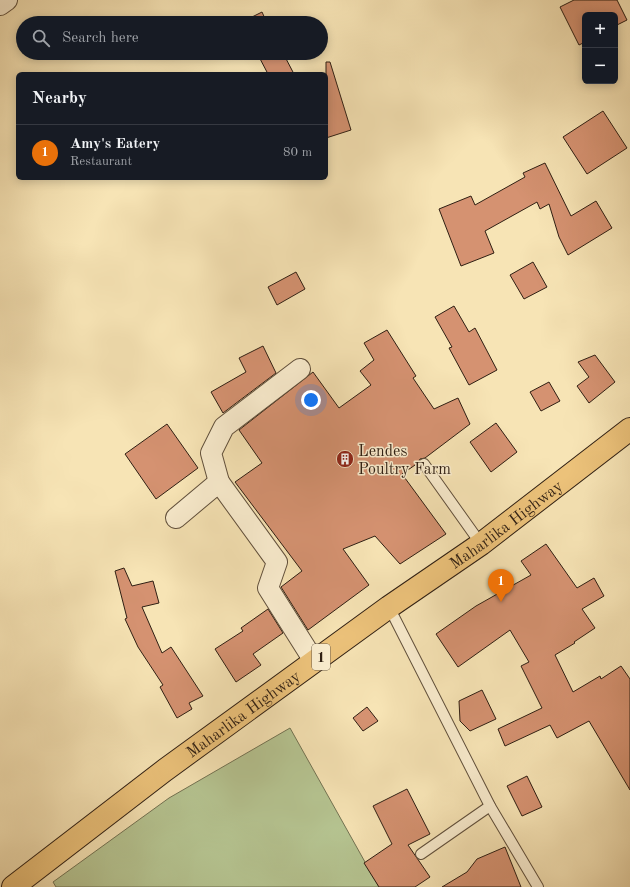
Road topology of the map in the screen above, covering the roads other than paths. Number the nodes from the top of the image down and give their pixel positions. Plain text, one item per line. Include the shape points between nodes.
1 (7, 0) edge
2 (0, 5) edge
3 (300, 369) dead end
4 (630, 429) edge
5 (424, 464) dead end
6 (220, 482) junction
7 (176, 518) dead end
8 (481, 544) junction
9 (389, 607) junction
10 (314, 661) junction
11 (490, 806) junction
12 (420, 854) dead end
13 (13, 887) edge
14 (538, 887) edge

1 - 2 street
3 - 6 street via 224,427 211,453
4 - 8 highway, Maharlika Highway / 1
5 - 8 lane
6 - 7 street
6 - 10 street via 277,562 268,588
8 - 9 highway, Maharlika Highway / 1
9 - 10 highway, Maharlika Highway / 1
9 - 11 lane
10 - 13 highway, Maharlika Highway / 1
11 - 12 lane
11 - 14 lane

